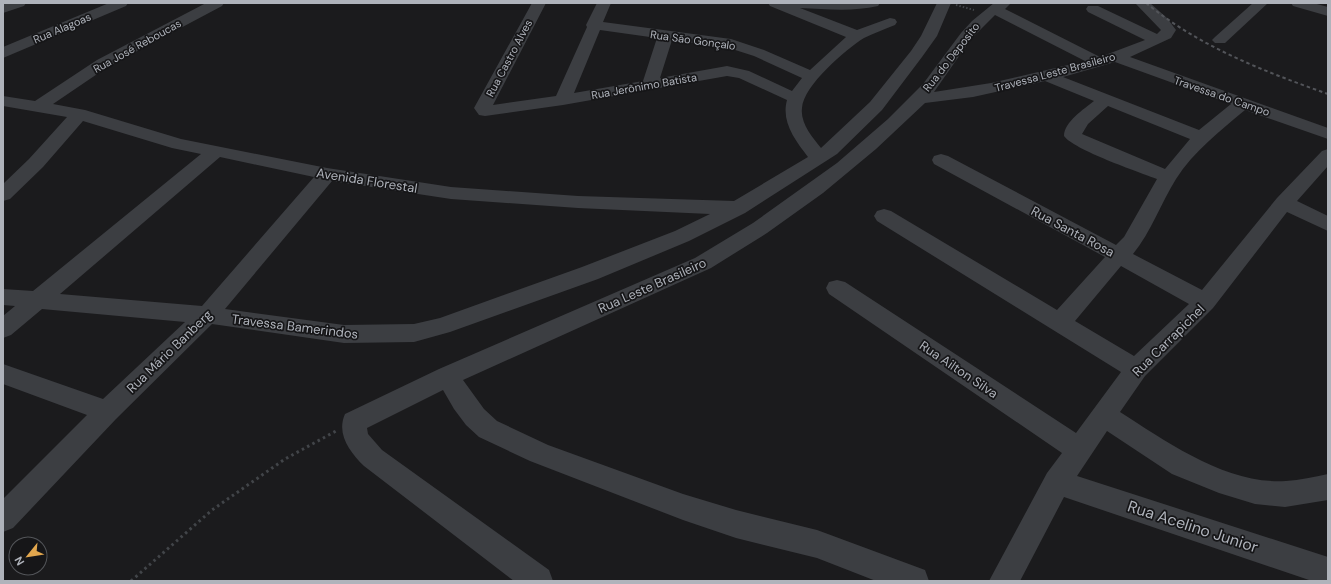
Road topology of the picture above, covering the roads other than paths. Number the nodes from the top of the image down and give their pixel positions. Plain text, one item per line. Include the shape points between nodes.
1 (19, 3) edge
2 (120, 3) edge
3 (217, 3) edge
4 (539, 3) edge
5 (604, 3) edge
6 (775, 3) edge
7 (791, 3) edge
8 (873, 3) edge
9 (944, 3) edge
10 (1142, 3) edge
11 (1261, 3) edge
12 (1298, 3) edge
13 (995, 8) edge
14 (3, 9) edge
15 (1093, 9) dead end
16 (1328, 12) edge
17 (890, 22) dead end
18 (593, 25) junction
19 (858, 36) junction
20 (665, 37) junction
21 (1157, 40) junction
22 (1220, 40) dead end
23 (3, 53) edge
24 (1116, 57) junction
25 (1099, 62) junction
26 (811, 76) junction
27 (1046, 76) junction
28 (650, 85) junction
29 (795, 98) junction
30 (919, 98) junction
31 (563, 100) junction
32 (1105, 100) junction
33 (3, 101) edge
34 (1243, 103) junction
35 (40, 106) junction
36 (487, 111) joint
37 (79, 114) junction
38 (1328, 134) edge
39 (1201, 137) junction
40 (875, 141) junction
41 (216, 151) junction
42 (825, 154) junction
43 (1328, 155) edge
44 (941, 160) dead end
45 (327, 174) junction
46 (1168, 177) junction
47 (3, 195) edge
48 (1284, 203) junction
49 (738, 208) junction
50 (884, 216) dead end
51 (1328, 224) edge
52 (1118, 256) junction
53 (837, 288) dead end
54 (3, 297) edge
55 (38, 300) junction
56 (1205, 302) junction
57 (207, 315) junction
58 (1060, 322) junction
59 (3, 329) edge
60 (1136, 369) junction
61 (3, 374) edge
62 (448, 376) junction
63 (107, 411) junction
64 (1105, 416) junction
65 (1080, 450) junction
66 (1057, 482) junction
67 (1328, 486) edge
68 (3, 519) edge
69 (1328, 572) edge
70 (538, 581) edge
71 (914, 581) edge
72 (1004, 581) edge

1 - 14 street
2 - 23 street, Rua Alagoas
3 - 35 street, Rua José Reboucas via 103,63
4 - 36 street, Rua Castro Alves via 483,108
5 - 18 street
6 - 19 street
7 - 8 street via 845,6
9 - 42 street via 917,54 876,106
10 - 21 street via 1169,30
11 - 22 street
12 - 16 street
13 - 25 street
13 - 30 street, Rua do Deposito via 961,40
15 - 21 street
17 - 19 street
18 - 20 street, Rua São Gonçalo
18 - 31 street
19 - 26 street
20 - 26 street, Rua São Gonçalo via 743,47
20 - 28 street
21 - 24 street, Travessa Leste Brasileiro
24 - 25 street, Travessa Leste Brasileiro
24 - 34 street, Travessa do Campo
25 - 27 street, Travessa Leste Brasileiro
26 - 29 street
27 - 30 street, Travessa Leste Brasileiro via 982,91
27 - 32 street
28 - 29 street, Rua Jerônimo Batista via 733,71
28 - 31 street, Rua Jerônimo Batista
29 - 42 street via 792,106 800,132
30 - 40 street, Rua Leste Brasileiro
31 - 36 street, Rua Jerônimo Batista
32 - 39 street
32 - 46 street via 1082,120 1073,131 1073,136
33 - 35 street, Avenida Florestal
34 - 38 street, Travessa do Campo
34 - 39 street
35 - 37 street, Avenida Florestal
37 - 41 street, Avenida Florestal via 178,144
37 - 47 street via 36,163
39 - 46 street
40 - 42 street
40 - 62 street, Rua Leste Brasileiro via 763,227 704,263
41 - 45 street, Avenida Florestal
41 - 55 street
42 - 49 street, Travessa Bamerindos
43 - 48 street, Rua Carrapichel
44 - 52 street, Rua Santa Rosa
45 - 49 street, Avenida Florestal via 451,193 514,199
45 - 57 street, Rua Mário Banberg
46 - 52 street via 1131,242
48 - 51 street
48 - 56 street, Rua Carrapichel
49 - 57 street, Travessa Bamerindos via 682,236 590,274 442,326 414,333 344,334
50 - 58 street
52 - 56 street, Rua Santa Rosa
52 - 58 street
53 - 65 street, Rua Ailton Silva
54 - 55 street, Travessa Bamerindos
55 - 57 street, Travessa Bamerindos
55 - 59 street
56 - 60 street, Rua Carrapichel
57 - 63 street, Rua Mário Banberg
58 - 60 street
60 - 64 street, Rua Carrapichel
61 - 63 street
62 - 70 street, Rua Leste Brasileiro via 354,422 357,438 373,458
62 - 71 street via 474,417 488,429 539,453 683,507 736,524 817,544
63 - 68 street, Rua Mário Banberg
64 - 65 street, Rua Carrapichel
64 - 67 street via 1181,464 1218,481 1255,491 1285,494
65 - 66 street, Rua Carrapichel
66 - 69 street, Rua Acelino Junior via 1251,544
66 - 72 street, Rua Carrapichel

